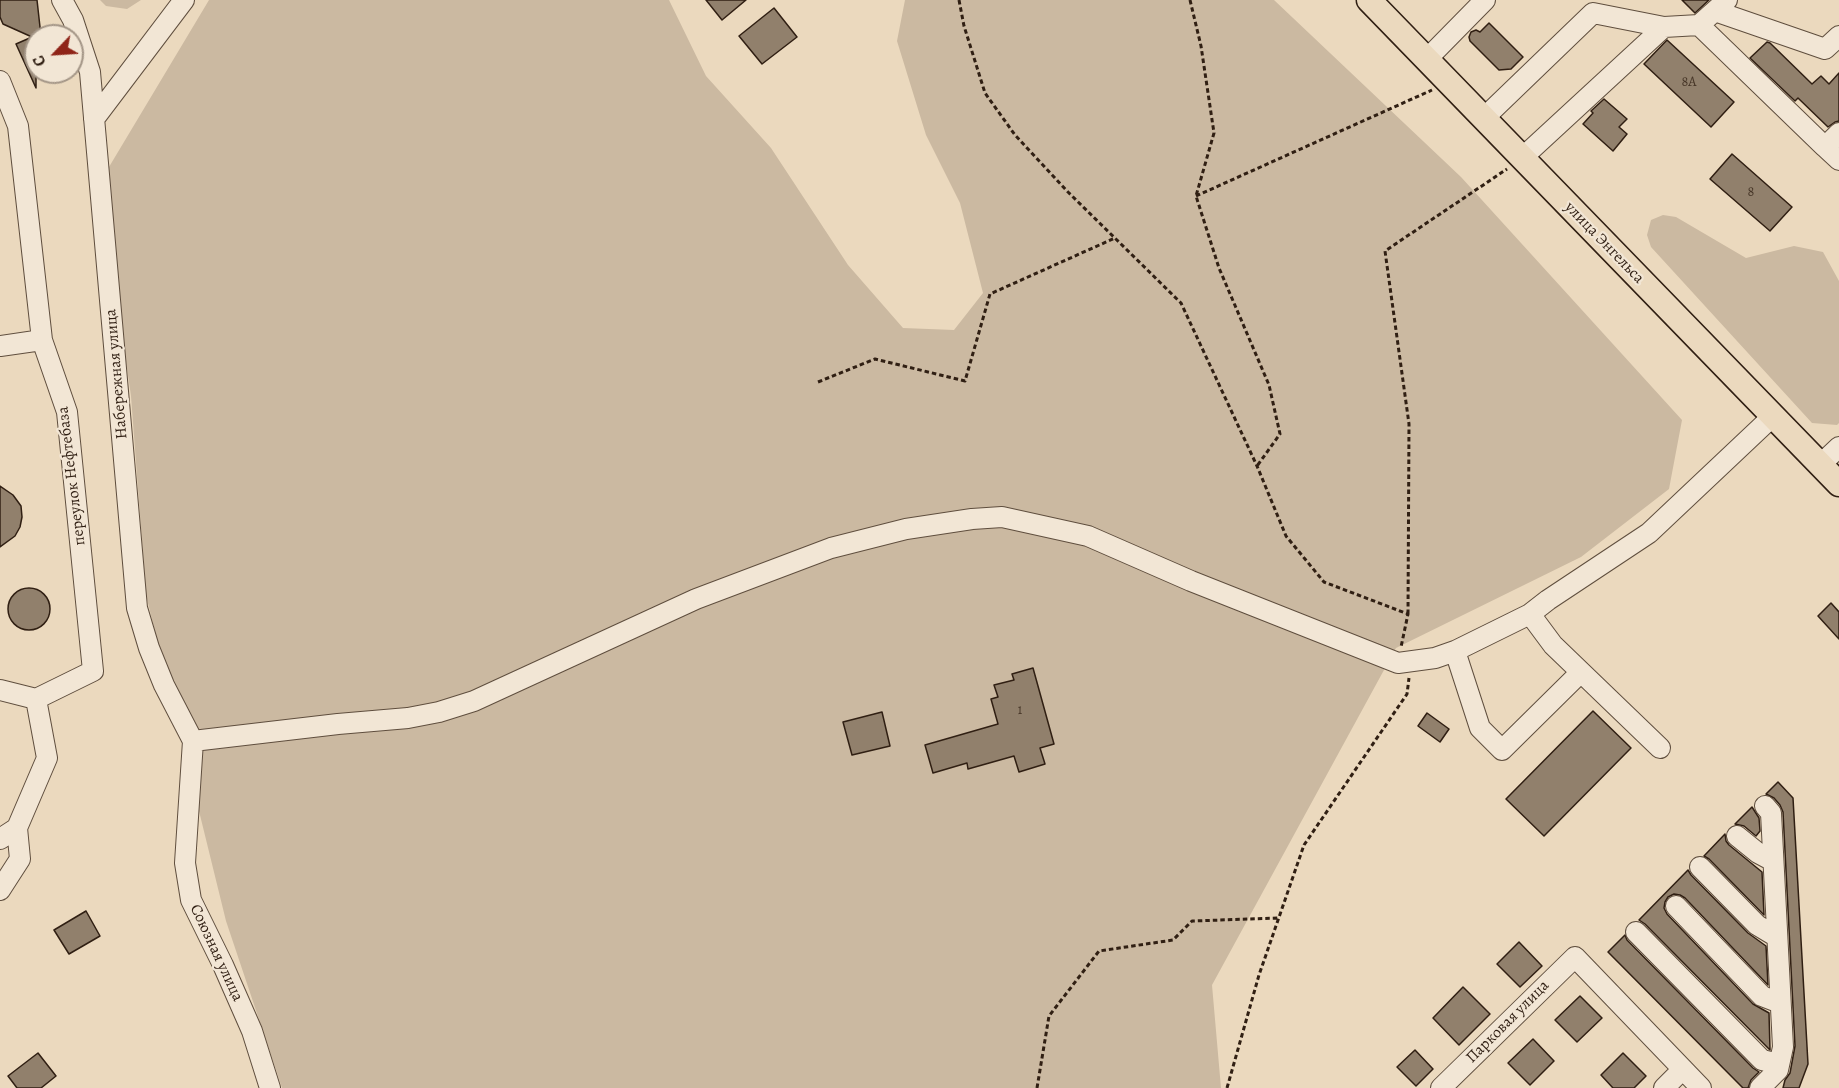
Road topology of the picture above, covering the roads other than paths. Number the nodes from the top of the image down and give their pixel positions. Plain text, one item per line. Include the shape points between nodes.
1 (62, 0) edge
2 (183, 0) edge
3 (1369, 0) edge
4 (1485, 0) edge
5 (1721, 6) edge
6 (1699, 25) junction
7 (1664, 27) junction
8 (1839, 36) edge
9 (1427, 59) junction
10 (0, 81) edge
11 (1484, 117) junction
12 (94, 119) junction
13 (1834, 147) edge
14 (1522, 158) junction
15 (42, 340) junction
16 (0, 346) edge
17 (1773, 416) junction
18 (1839, 447) edge
19 (1820, 465) junction
20 (1839, 484) edge
21 (1530, 614) junction
22 (1455, 651) junction
23 (1581, 672) junction
24 (0, 690) edge
25 (36, 699) junction
26 (193, 741) junction
27 (1659, 748) dead end
28 (1765, 806) dead end
29 (17, 828) junction
30 (1737, 836) dead end
31 (0, 839) edge
32 (1773, 861) junction
33 (1700, 867) dead end
34 (0, 890) edge
35 (1676, 906) dead end
36 (1636, 932) dead end
37 (1777, 937) junction
38 (1780, 1003) junction
39 (1779, 1064) junction
40 (1683, 1070) junction
41 (270, 1088) edge
42 (1441, 1088) edge
43 (1664, 1088) edge
44 (1701, 1088) edge
45 (1760, 1088) edge

1 - 12 street, Набережная улица via 73,20 90,72
2 - 12 street
3 - 9 main road, улица Энгельса
4 - 9 street
5 - 6 street
5 - 8 street via 1825,49
6 - 7 street
6 - 13 street
7 - 11 street via 1593,13
7 - 14 street
9 - 11 main road, улица Энгельса
10 - 15 street, переулок Нефтебаза via 18,126
11 - 14 main road, улица Энгельса
12 - 26 street, Набережная улица via 137,608 164,685
14 - 17 main road, улица Энгельса
15 - 16 street
15 - 25 street, переулок Нефтебаза via 67,412 93,671
17 - 19 main road, улица Энгельса
17 - 21 street via 1649,533
18 - 19 street
19 - 20 main road, улица Энгельса
21 - 22 street
21 - 23 street via 1553,645
22 - 23 street via 1480,728 1502,750
22 - 26 street via 1404,663 1191,581 1088,536 1002,517 972,519 906,529 831,548 696,599 474,701 439,712
23 - 27 street
24 - 25 street
25 - 29 street via 47,758
26 - 41 street, Союзная улица via 185,863 191,900 252,1031
28 - 32 street via 1771,813
29 - 31 street
29 - 34 street via 20,859
30 - 32 street
32 - 37 street
33 - 37 street via 1757,925
35 - 38 street via 1762,996
36 - 39 street via 1762,1060
37 - 38 street
38 - 39 street via 1783,1047
39 - 45 street
40 - 42 street, Парковая улица via 1575,957
40 - 43 street
40 - 44 street

